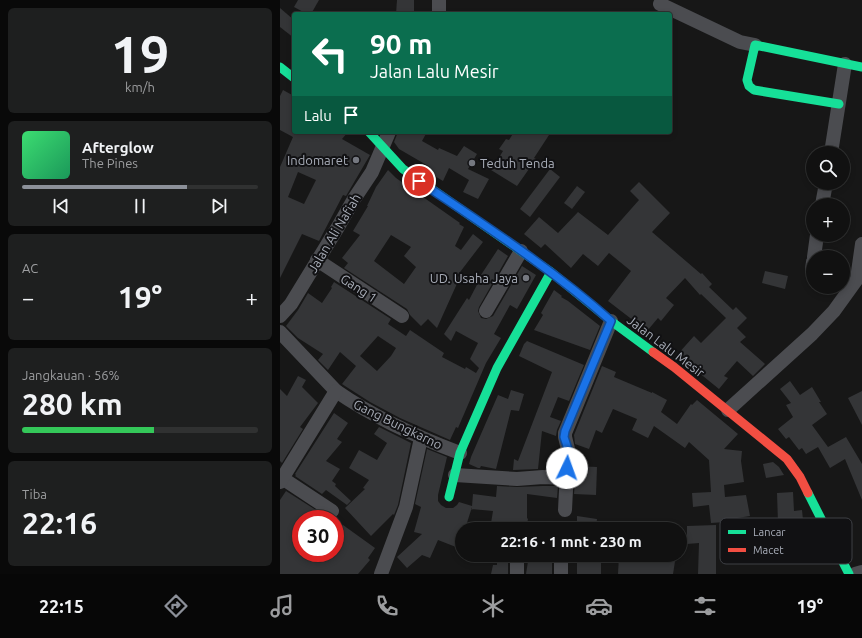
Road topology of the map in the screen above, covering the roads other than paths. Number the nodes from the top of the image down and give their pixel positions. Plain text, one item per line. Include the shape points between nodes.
1 (439, 0) edge
2 (660, 4) dead end
3 (439, 12) edge
4 (755, 45) junction
5 (845, 64) junction
6 (280, 67) edge
7 (862, 67) edge
8 (292, 76) edge
9 (839, 104) junction
10 (371, 134) edge
11 (388, 134) edge
12 (383, 146) junction
13 (832, 146) edge
14 (862, 244) edge
15 (521, 251) junction
16 (317, 260) junction
17 (551, 272) junction
18 (854, 279) edge
19 (486, 311) dead end
20 (280, 316) edge
21 (402, 316) dead end
22 (611, 321) junction
23 (280, 332) edge
24 (336, 392) junction
25 (728, 410) junction
26 (421, 438) junction
27 (460, 454) junction
28 (455, 475) junction
29 (566, 478) junction
30 (281, 480) edge
31 (449, 497) dead end
32 (332, 510) dead end
33 (565, 510) dead end
34 (820, 518) edge
35 (517, 562) edge
36 (561, 562) edge
37 (844, 564) edge
38 (862, 572) edge
39 (381, 574) edge
40 (517, 574) edge
41 (561, 574) edge
42 (849, 574) edge
43 (855, 574) edge

1 - 3 street
2 - 4 street via 740,42
4 - 5 street
4 - 9 street via 747,80 754,90
5 - 7 street
5 - 9 street
6 - 8 street
9 - 13 street
10 - 12 street, Jalan Lalu Mesir
11 - 12 street, Jalan Ali Nafiah
12 - 15 street, Jalan Lalu Mesir via 391,158 404,169
12 - 16 street, Jalan Ali Nafiah via 372,172
14 - 18 street
15 - 17 street, Jalan Lalu Mesir
15 - 19 street
16 - 20 street, Jalan Ali Nafiah
16 - 21 street, Gang 1
17 - 22 street, Jalan Lalu Mesir
17 - 27 street via 500,360
18 - 25 street via 825,321
22 - 25 street, Jalan Lalu Mesir
22 - 29 street via 564,433 568,449
23 - 24 street, Gang Bungkarno
24 - 26 street, Gang Bungkarno
24 - 30 street
25 - 34 street, Jalan Lalu Mesir via 792,465
26 - 27 street, Gang Bungkarno
26 - 39 street via 406,507
27 - 28 street
28 - 29 street via 517,479
28 - 31 street
29 - 33 street
30 - 32 street
35 - 40 street
36 - 41 street
37 - 42 street, Jalan Lalu Mesir
38 - 43 street

